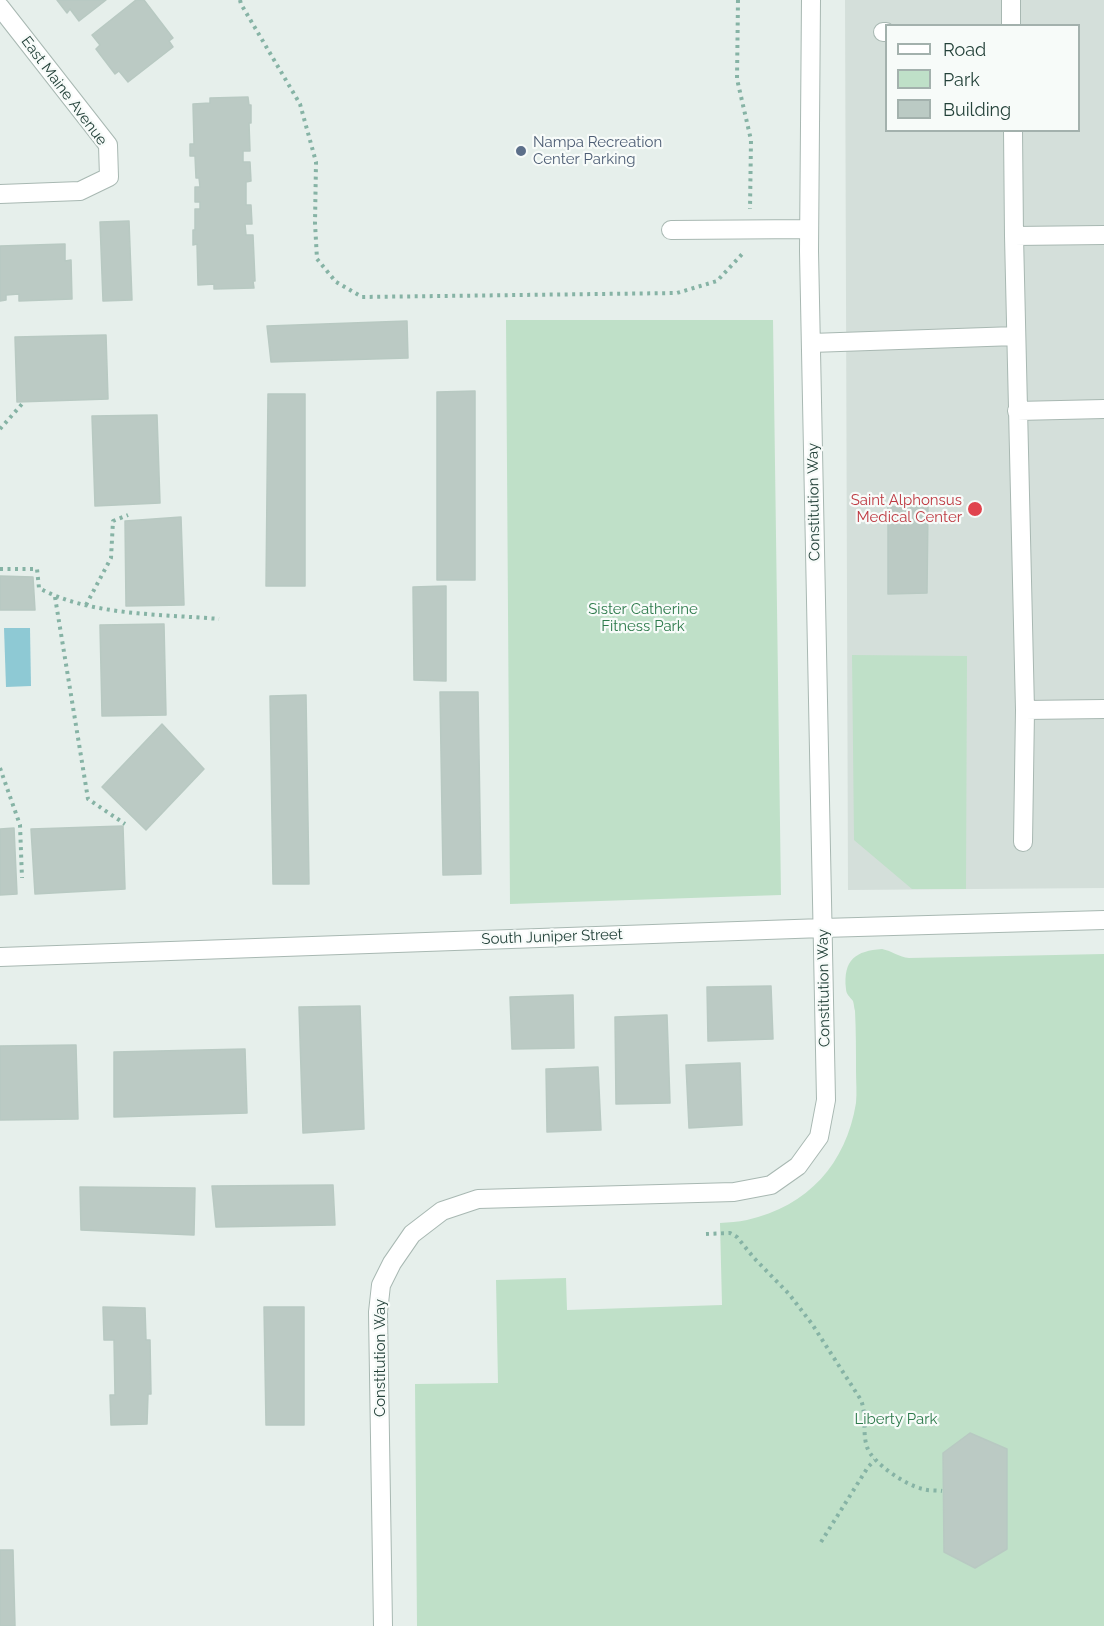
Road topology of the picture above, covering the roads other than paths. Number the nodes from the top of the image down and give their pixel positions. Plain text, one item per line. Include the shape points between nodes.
1 (811, 0) edge
2 (1011, 0) edge
3 (0, 7) edge
4 (1011, 24) edge
5 (1012, 132) edge
6 (0, 194) edge
7 (670, 230) dead end
8 (809, 230) junction
9 (1104, 235) edge
10 (1014, 236) junction
11 (1016, 336) junction
12 (811, 344) junction
13 (1104, 409) edge
14 (1017, 411) junction
15 (1104, 709) edge
16 (1024, 710) junction
17 (1023, 842) dead end
18 (1104, 920) edge
19 (823, 928) junction
20 (0, 957) edge
21 (383, 1626) edge

1 - 8 street, Constitution Way
2 - 4 street
3 - 6 street, East Maine Avenue via 108,145 109,177 80,191
5 - 10 street
7 - 8 street
8 - 12 street, Constitution Way
9 - 10 street
10 - 11 street
11 - 12 street
11 - 14 street
12 - 19 street, Constitution Way
13 - 14 street
14 - 16 street
15 - 16 street
16 - 17 street
18 - 19 street, South Juniper Street
19 - 20 street, South Juniper Street
19 - 21 street, Constitution Way via 826,1100 819,1137 798,1166 771,1185 734,1192 478,1199 442,1211 412,1234 392,1263 381,1285 378,1312

